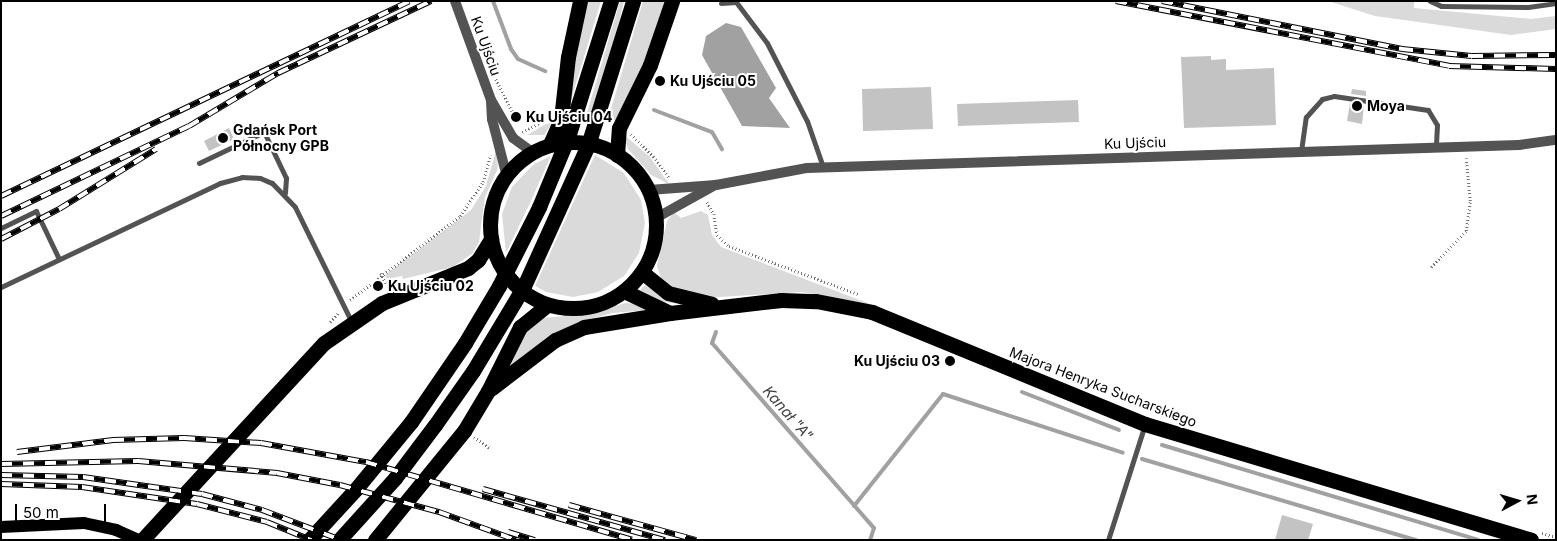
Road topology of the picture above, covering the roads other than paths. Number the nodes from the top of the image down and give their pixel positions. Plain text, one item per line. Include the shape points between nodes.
1 (455, 1) edge
2 (580, 1) edge
3 (611, 1) edge
4 (634, 1) edge
5 (672, 1) edge
6 (1430, 1) edge
7 (721, 3) dead end
8 (1556, 3) edge
9 (491, 100) junction
10 (1556, 140) edge
11 (550, 144) junction
12 (1436, 147) junction
13 (531, 151) junction
14 (1301, 151) junction
15 (617, 155) junction
16 (199, 162) dead end
17 (823, 167) junction
18 (506, 173) junction
19 (716, 185) junction
20 (649, 190) junction
21 (285, 193) junction
22 (656, 218) junction
23 (1, 228) edge
24 (491, 239) junction
25 (59, 259) junction
26 (642, 272) junction
27 (1, 287) edge
28 (624, 291) junction
29 (547, 305) junction
30 (721, 305) junction
31 (670, 313) junction
32 (351, 322) junction
33 (488, 391) junction
34 (1145, 424) junction
35 (1, 527) edge
36 (138, 540) edge
37 (142, 540) edge
38 (309, 540) edge
39 (339, 540) edge
40 (375, 540) edge
41 (1108, 540) edge
42 (1531, 540) edge

1 - 9 street, Ku Ujściu
2 - 11 highway via 568,57 561,119
3 - 38 highway via 596,56 550,182 486,307 411,422
4 - 39 highway via 617,62 572,186 502,324 435,425 395,478
5 - 15 highway via 650,65 619,128
6 - 8 lane via 1441,6 1528,7
7 - 17 lane via 736,2 767,42 807,121
9 - 13 street, Ku Ujściu via 513,138
9 - 18 street, Ku Ujściu via 492,119
10 - 12 street, Ku Ujściu
11 - 13 highway
11 - 15 highway via 581,142
12 - 14 street, Ku Ujściu
12 - 14 lane via 1437,125 1428,110 1334,96 1322,99 1306,117
13 - 18 highway
14 - 17 street, Ku Ujściu
15 - 20 highway via 634,168
16 - 21 lane via 264,132 286,178
17 - 19 street, Ku Ujściu via 780,171
18 - 24 highway via 493,201
19 - 20 street, Ku Ujściu
19 - 22 street, Ku Ujściu
20 - 22 highway
21 - 25 lane via 260,178 242,177 220,183
21 - 32 lane via 304,222
22 - 26 highway via 654,244
23 - 25 lane via 36,212
24 - 29 highway via 498,261 510,281
24 - 32 highway via 478,260 468,268 410,289
25 - 27 lane
26 - 28 highway
26 - 30 highway, Majora Henryka Sucharskiego via 668,293
28 - 29 highway via 579,308
28 - 31 highway
29 - 33 highway via 520,327
30 - 31 highway, Majora Henryka Sucharskiego
30 - 34 highway, Majora Henryka Sucharskiego via 816,301 872,312
31 - 33 highway, Majora Henryka Sucharskiego via 584,327 555,340
32 - 37 highway via 324,343
33 - 40 highway via 468,433
34 - 41 lane
34 - 42 highway, Majora Henryka Sucharskiego
35 - 36 main road via 84,523 116,530

